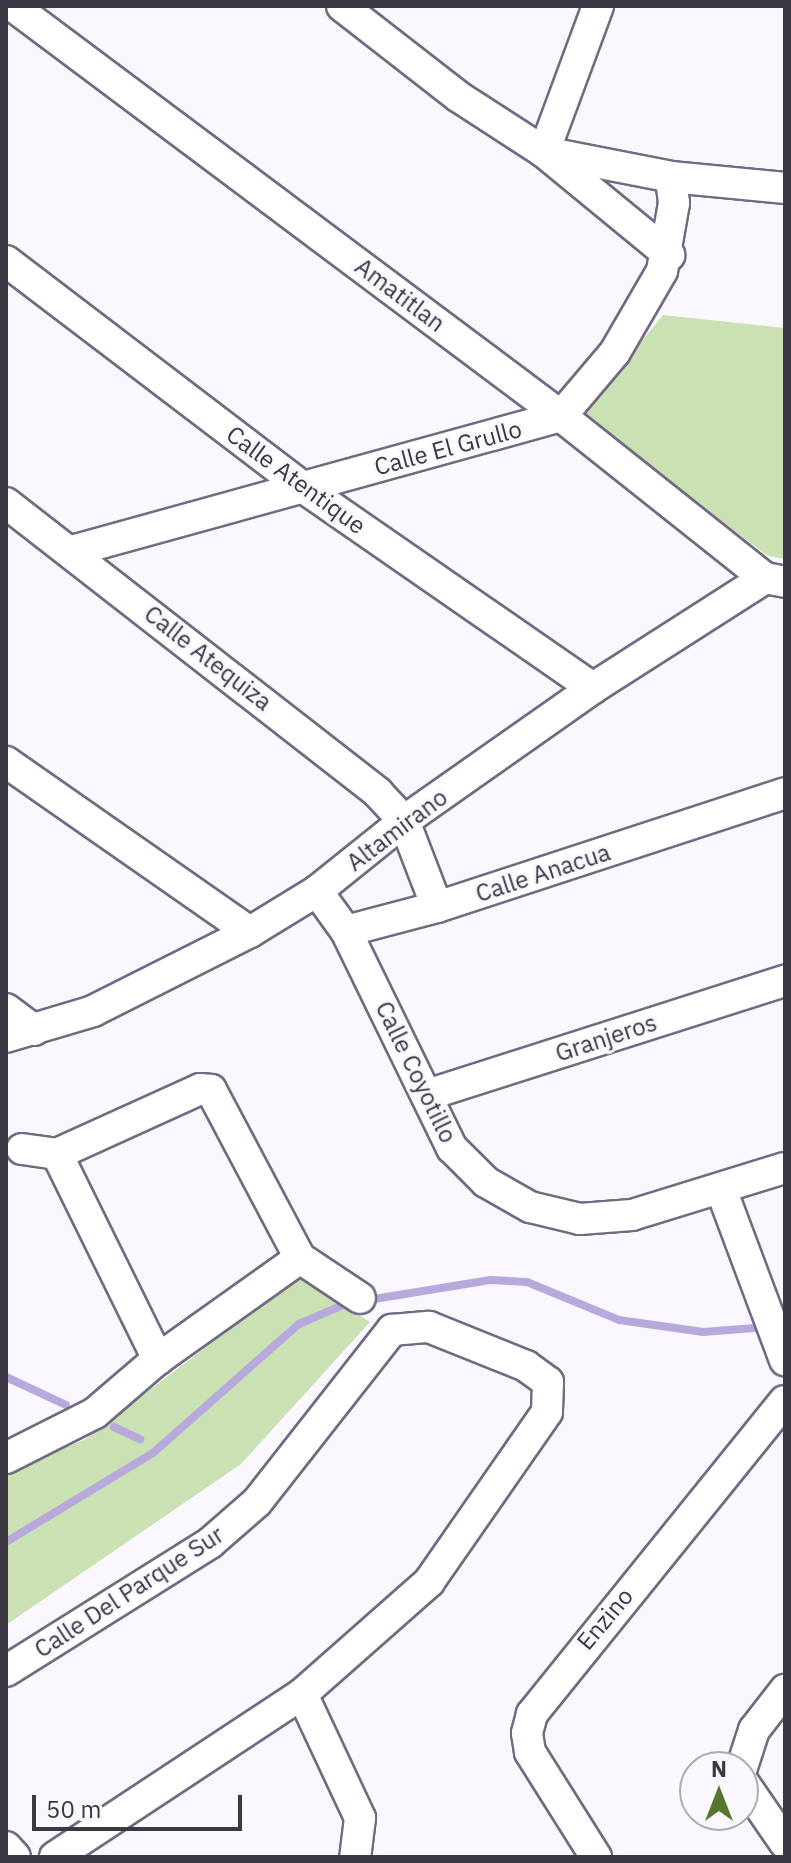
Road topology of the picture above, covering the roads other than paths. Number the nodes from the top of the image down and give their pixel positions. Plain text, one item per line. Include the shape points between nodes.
1 (13, 6) edge
2 (342, 6) edge
3 (598, 6) edge
4 (544, 152) junction
5 (671, 177) junction
6 (785, 188) edge
7 (669, 255) junction
8 (6, 261) edge
9 (561, 416) junction
10 (301, 486) junction
11 (6, 503) edge
12 (72, 551) junction
13 (775, 580) edge
14 (593, 688) junction
15 (6, 762) edge
16 (785, 793) edge
17 (404, 821) junction
18 (317, 891) junction
19 (437, 907) junction
20 (346, 931) junction
21 (250, 932) junction
22 (785, 981) edge
23 (6, 1009) edge
24 (20, 1034) edge
25 (427, 1095) junction
26 (22, 1149) dead end
27 (57, 1154) junction
28 (785, 1168) edge
29 (721, 1189) junction
30 (300, 1258) junction
31 (360, 1298) dead end
32 (158, 1359) junction
33 (785, 1360) edge
34 (785, 1401) edge
35 (6, 1458) edge
36 (6, 1671) edge
37 (785, 1690) edge
38 (302, 1694) junction
39 (747, 1751) edge
40 (759, 1805) edge
41 (785, 1843) edge
42 (6, 1847) edge
43 (15, 1857) edge
44 (55, 1857) edge
45 (355, 1857) edge
46 (596, 1857) edge

1 - 9 street, Amatitlan
2 - 4 street via 459,97
3 - 4 street
4 - 5 street
4 - 7 street
5 - 6 street
5 - 7 street
7 - 9 street via 646,305 615,352
8 - 10 street, Calle Atentique
9 - 10 street, Calle El Grullo
9 - 13 street, Amatitlan
10 - 12 street, Calle El Grullo
10 - 14 street, Calle Atentique
11 - 12 street, Calle Atequiza
12 - 17 street, Calle Atequiza via 348,768
13 - 14 street, Altamirano
14 - 17 street, Altamirano
15 - 21 street
16 - 19 street, Calle Anacua
17 - 18 street, Altamirano
17 - 19 street
18 - 20 street
18 - 21 street, Altamirano
19 - 20 street, Calle Anacua
20 - 25 street, Calle Coyotillo
21 - 24 street, Altamirano via 166,979
22 - 25 street, Granjeros
23 - 24 street
25 - 29 street, Calle Coyotillo via 452,1148 473,1171 530,1207 553,1215 632,1215
26 - 27 street
27 - 30 street via 200,1089 211,1090
27 - 32 street
28 - 29 street, Calle Coyotillo
29 - 33 street
30 - 31 street
30 - 32 street
32 - 35 street via 95,1413
34 - 46 street, Enzino via 532,1714 530,1752
36 - 38 street, Calle Del Parque Sur via 180,1564 245,1512 304,1447 392,1330 429,1327 542,1374 551,1389 547,1412 429,1582
37 - 39 street via 754,1730
38 - 44 street, Calle Del Parque Sur
38 - 45 street via 360,1818
40 - 41 street
42 - 43 street

